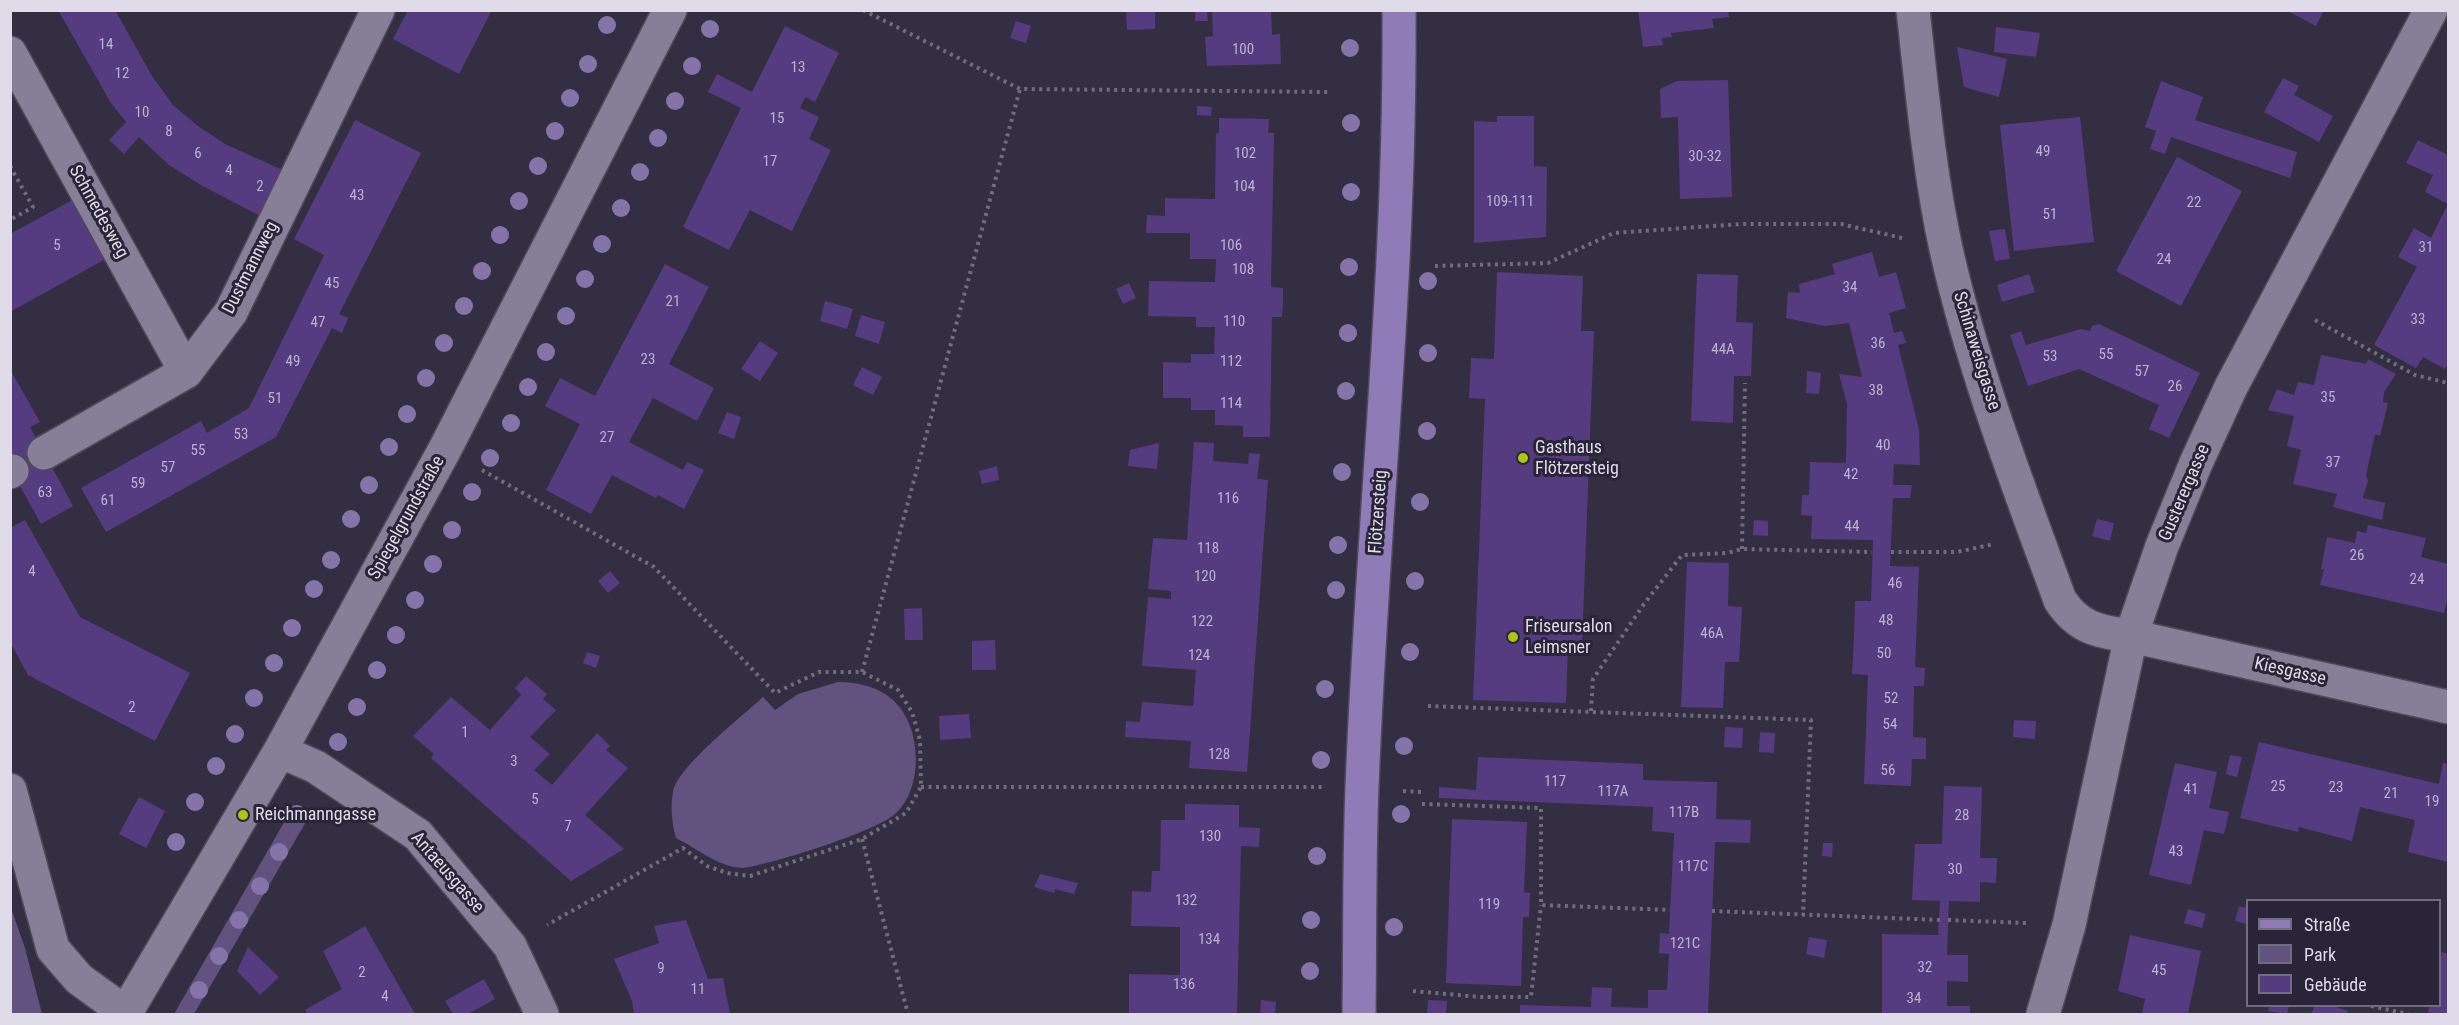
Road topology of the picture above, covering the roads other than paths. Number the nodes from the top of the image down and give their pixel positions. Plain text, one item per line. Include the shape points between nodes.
1 (378, 10) edge
2 (670, 10) edge
3 (1399, 10) edge
4 (1913, 10) edge
5 (2431, 10) edge
6 (10, 53) edge
7 (186, 372) junction
8 (44, 453) dead end
9 (2131, 636) junction
10 (2448, 707) edge
11 (280, 752) junction
12 (10, 790) edge
13 (125, 1014) edge
14 (542, 1014) edge
15 (1359, 1014) edge
16 (2043, 1014) edge

1 - 7 street, Dustmannweg via 231,312
2 - 11 street, Spiegelgrundstraße via 445,449
3 - 15 main road, Flötzersteig via 1394,266 1362,788
4 - 9 street, Schinaweisgasse via 1946,249 1993,410 2034,530 2060,600 2069,613 2085,626 2103,633
5 - 9 street, Gusterergasse via 2231,387 2196,463
6 - 7 street, Schmedesweg
7 - 8 street, Dustmannweg
9 - 10 street, Kiesgasse
9 - 16 street, Gusterergasse via 2069,925
11 - 13 street, Spiegelgrundstraße
11 - 14 street, Antaeusgasse via 316,767 418,835 510,946
12 - 13 street via 53,949 79,980

